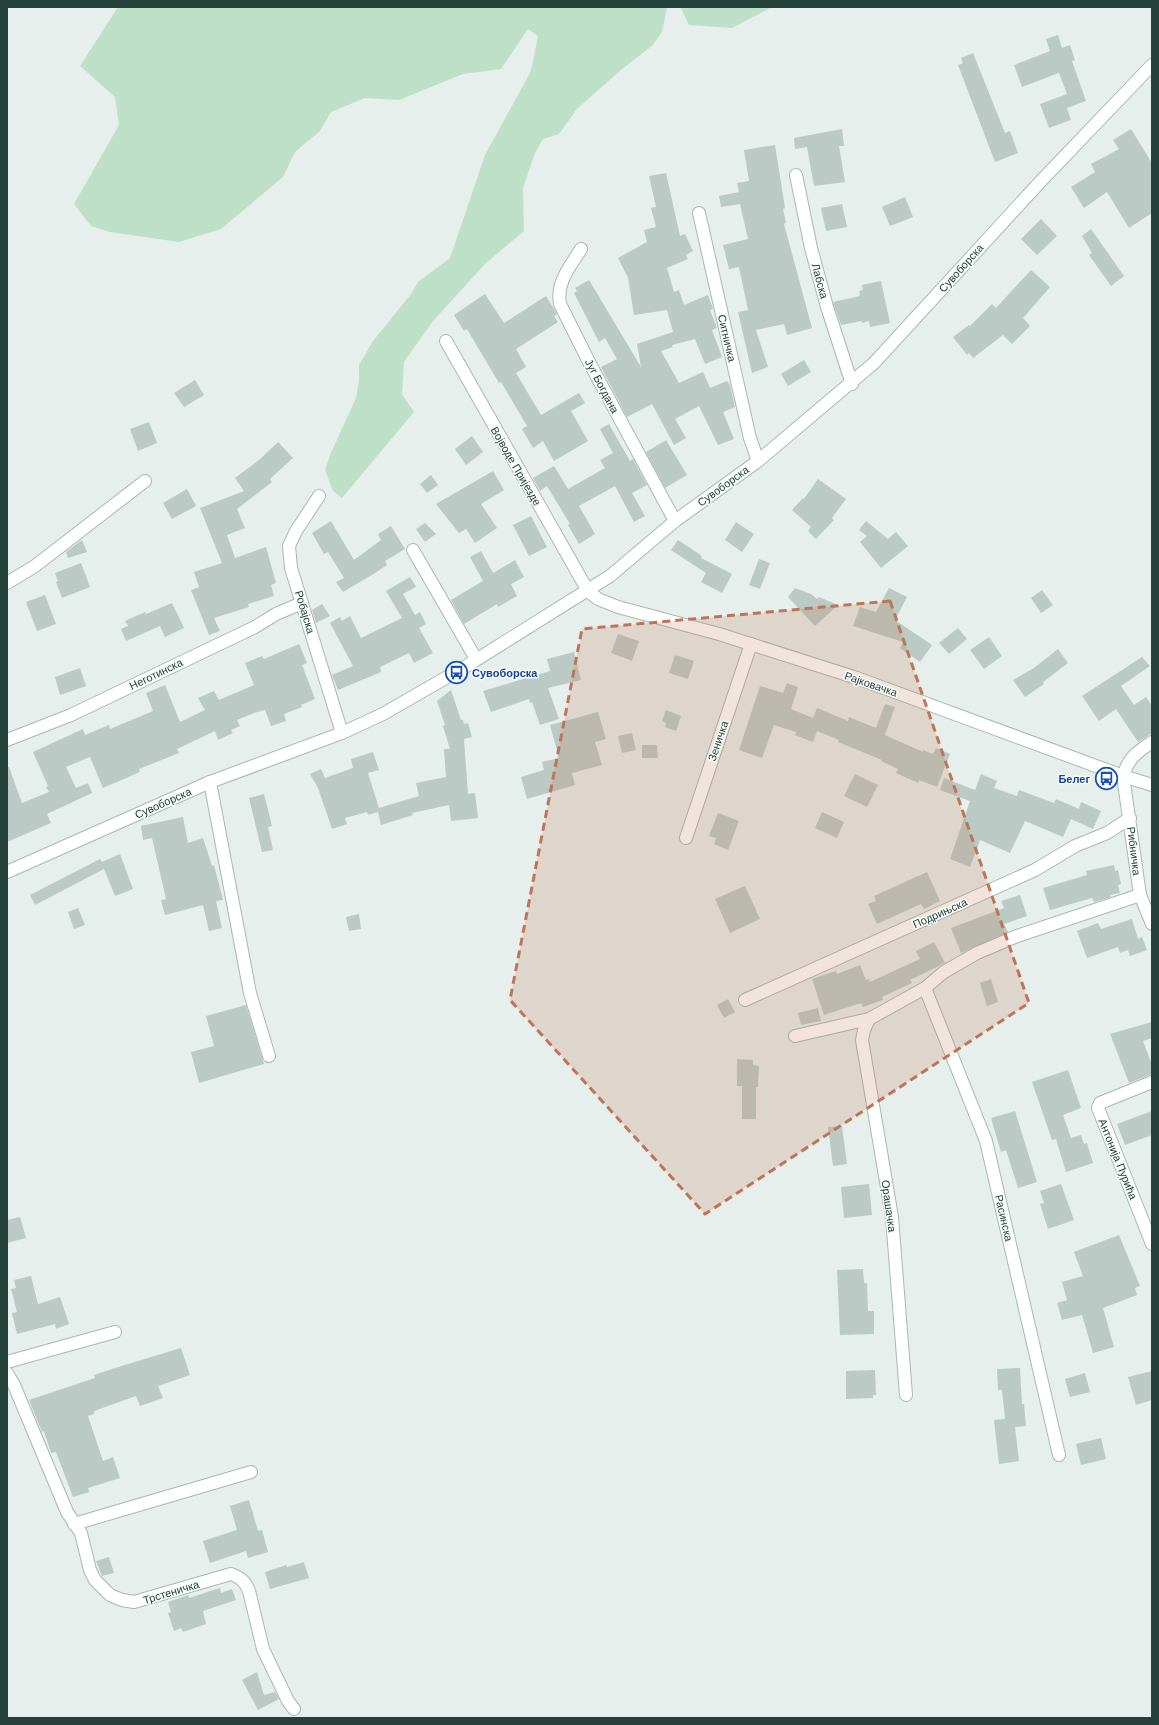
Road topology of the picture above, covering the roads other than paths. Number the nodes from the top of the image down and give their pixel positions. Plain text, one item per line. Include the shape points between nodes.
1 (1152, 65) edge
2 (796, 175) dead end
3 (699, 213) dead end
4 (581, 249) dead end
5 (446, 341) dead end
6 (852, 384) junction
7 (758, 461) junction
8 (145, 481) dead end
9 (319, 496) dead end
10 (675, 521) junction
11 (413, 550) dead end
12 (7, 583) edge
13 (588, 591) junction
14 (302, 603) junction
15 (751, 644) junction
16 (476, 659) junction
17 (342, 733) junction
18 (7, 740) edge
19 (1152, 742) edge
20 (1124, 776) junction
21 (210, 782) junction
22 (1152, 785) edge
23 (1130, 818) junction
24 (686, 838) dead end
25 (7, 872) edge
26 (1140, 895) junction
27 (1152, 924) edge
28 (925, 988) junction
29 (745, 1000) dead end
30 (869, 1019) junction
31 (795, 1036) dead end
32 (269, 1056) dead end
33 (1152, 1082) edge
34 (1152, 1244) edge
35 (115, 1332) dead end
36 (7, 1362) edge
37 (7, 1373) edge
38 (906, 1395) dead end
39 (1059, 1455) dead end
40 (251, 1472) dead end
41 (74, 1524) junction
42 (294, 1709) dead end

1 - 6 street, Сувоборска
2 - 6 street, Лабска via 813,256
3 - 7 street, Ситничка via 750,438
4 - 10 street, Југ Богдана via 560,282 560,304
5 - 13 street, Војводе Пријезде
6 - 7 street, Сувоборска
7 - 10 street, Сувоборска
8 - 12 street via 35,566
9 - 14 street, Робајска via 289,546 291,568
10 - 13 street, Сувоборска via 615,572
11 - 16 street
13 - 15 street, Рајковачка via 598,599 618,607
13 - 16 street, Сувоборска
14 - 17 street, Робајска
14 - 18 street, Неготинска via 71,715
15 - 20 street, Рајковачка via 857,678
15 - 24 street, Зеничка
16 - 17 street, Сувоборска via 426,691
17 - 21 street, Сувоборска
19 - 20 street via 1134,754 1126,766
20 - 22 street, Рајковачка
20 - 23 street, Рибничка
21 - 25 street, Сувоборска
21 - 32 street via 250,994
23 - 26 street, Рибничка
23 - 29 street, Подрињска via 1107,833 1075,846 1035,870
26 - 27 street, Рибничка
26 - 28 street via 1016,936 958,963
28 - 30 street
28 - 39 street, Расинска via 986,1141
30 - 31 street
30 - 38 street, Орашачка via 862,1040 892,1218
33 - 34 street, Антонија Пурића via 1100,1103 1098,1108
35 - 36 street
37 - 41 street, Трстеничка
40 - 41 street
41 - 42 street, Трстеничка via 81,1533 95,1580 110,1595 122,1600 142,1601 231,1574 246,1582 263,1649

